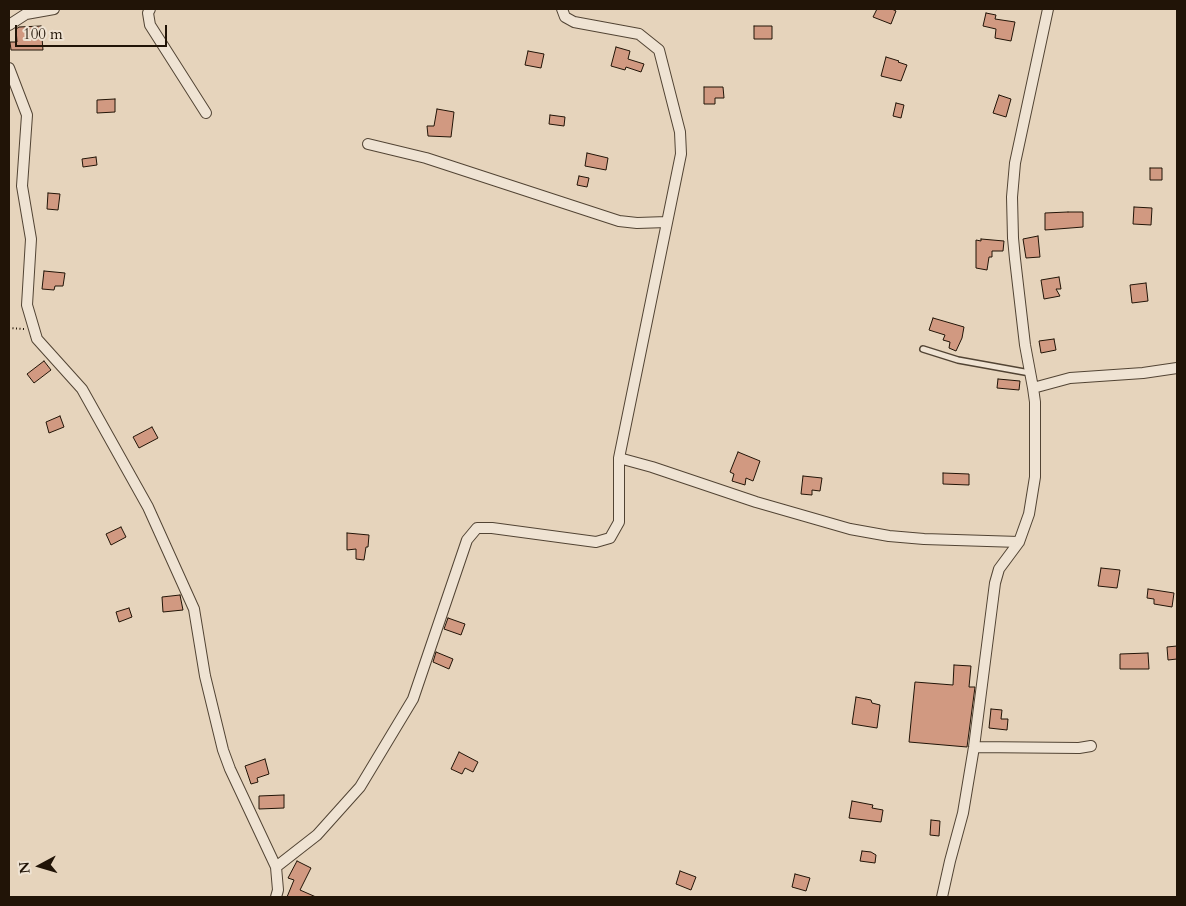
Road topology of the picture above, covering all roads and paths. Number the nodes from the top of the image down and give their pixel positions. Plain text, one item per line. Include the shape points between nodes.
1 (54, 9) edge
2 (150, 9) edge
3 (562, 9) edge
4 (1048, 9) edge
5 (9, 25) edge
6 (9, 68) edge
7 (206, 113) dead end
8 (368, 144) dead end
9 (667, 222) junction
10 (9, 328) edge
11 (34, 330) junction
12 (923, 349) dead end
13 (1177, 368) edge
14 (1030, 373) junction
15 (1033, 388) junction
16 (619, 458) junction
17 (1018, 542) junction
18 (1091, 746) dead end
19 (974, 747) junction
20 (276, 867) junction
21 (276, 897) edge
22 (942, 897) edge

1 - 5 street via 26,14
2 - 7 street via 150,25
3 - 9 street via 565,18 574,22 639,34 659,50 680,132 681,154
4 - 14 street via 1012,197 1013,245
6 - 11 street via 27,115 22,186 31,240 27,305
8 - 9 street via 426,158 619,221
9 - 16 street
10 - 11 path
11 - 20 street via 37,338 82,389 148,507 194,609 223,750
12 - 14 lane via 958,360
13 - 15 street via 1070,378
14 - 15 street
15 - 17 street via 1035,477 1029,514
16 - 17 street via 850,529 924,539
16 - 20 street via 619,522 610,538 596,542 477,528 467,540 413,699 360,787 316,835
17 - 19 street via 998,569
18 - 19 street
19 - 22 street via 963,813
20 - 21 street

